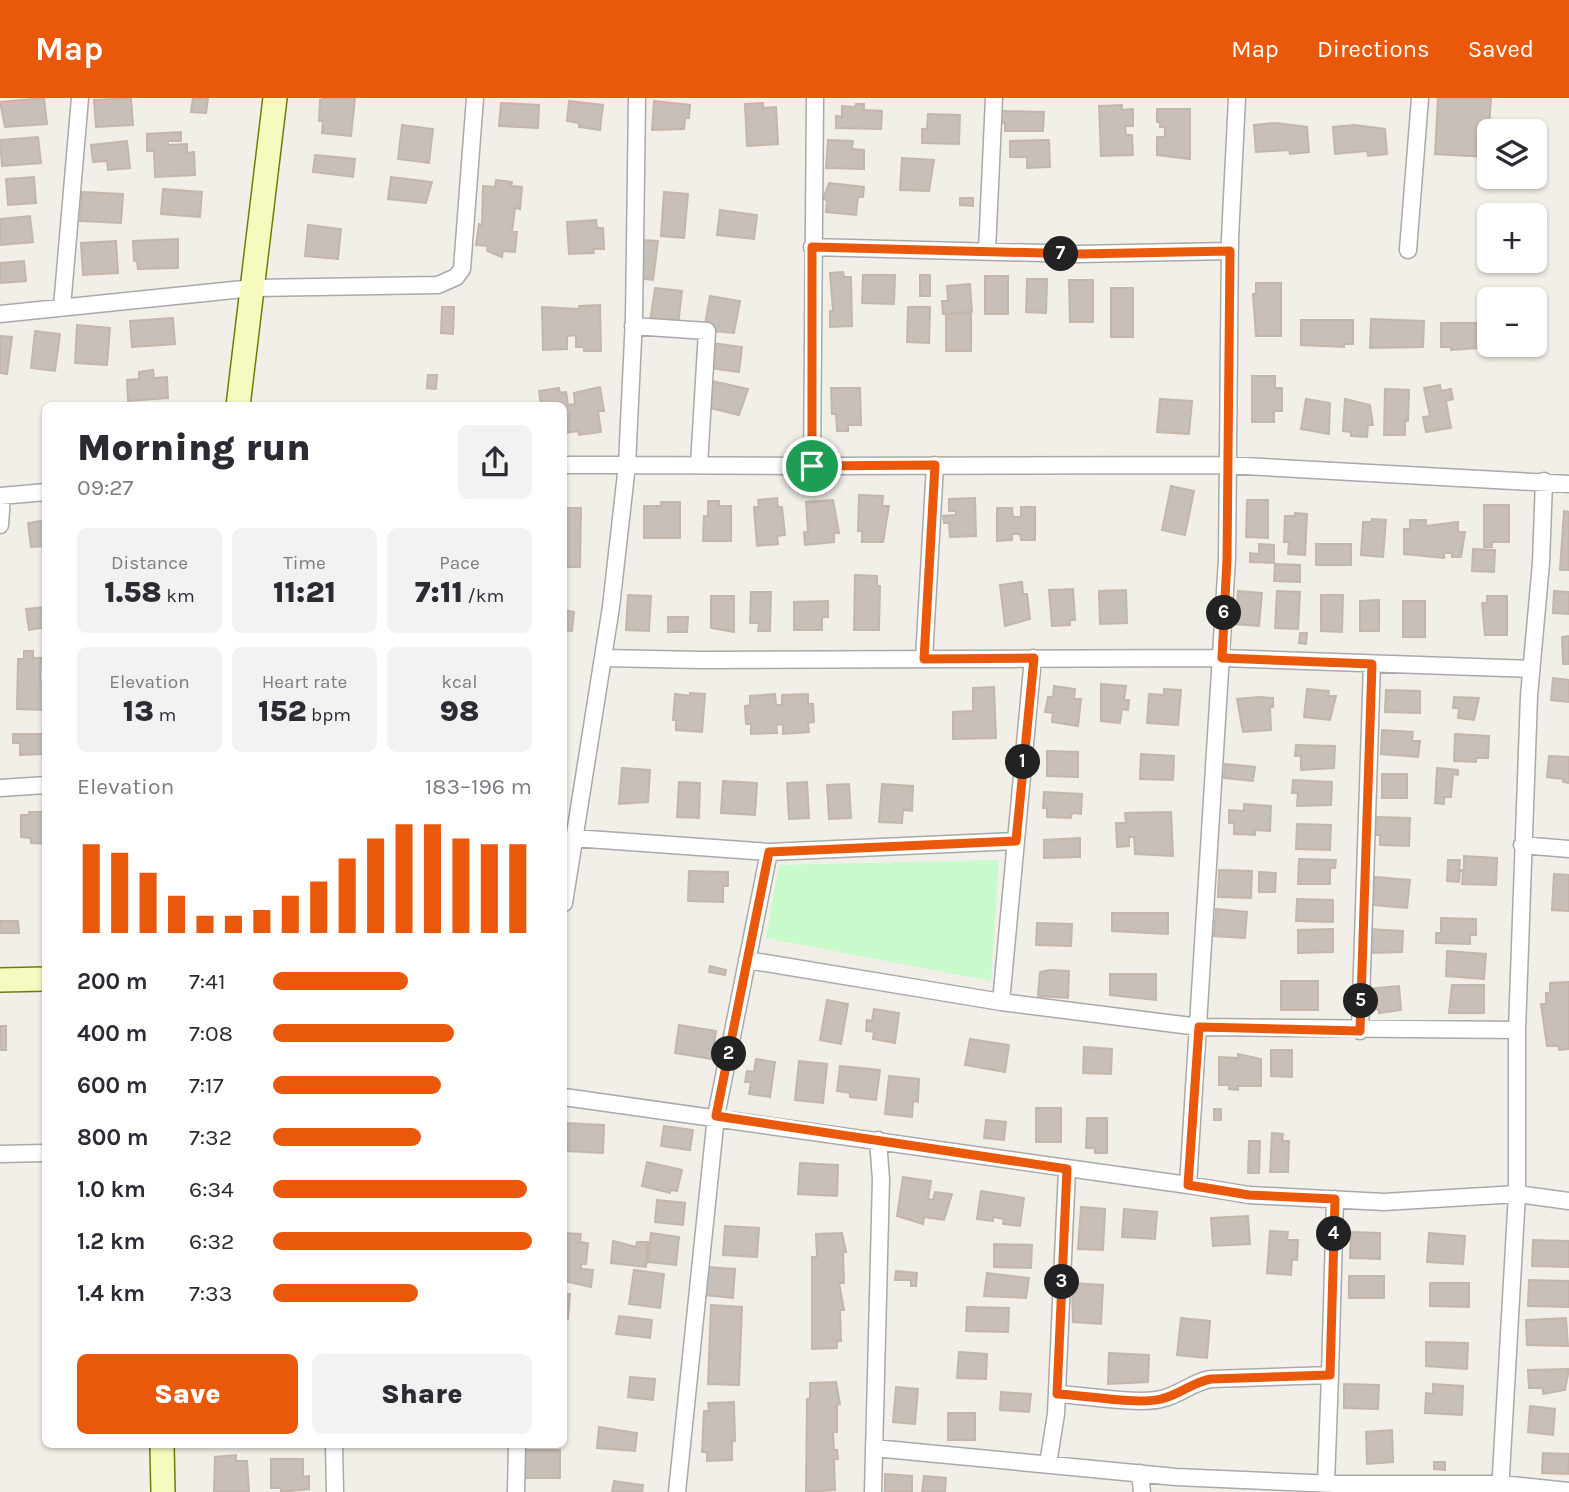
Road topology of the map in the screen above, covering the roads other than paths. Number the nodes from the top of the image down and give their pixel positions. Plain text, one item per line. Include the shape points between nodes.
1 (80, 98) edge
2 (275, 98) edge
3 (475, 98) edge
4 (637, 98) edge
5 (815, 98) edge
6 (994, 98) edge
7 (1237, 98) edge
8 (1420, 98) edge
9 (812, 247) junction
10 (1408, 250) dead end
11 (987, 251) junction
12 (1230, 251) junction
13 (253, 288) junction
14 (62, 307) junction
15 (0, 314) edge
16 (633, 326) junction
17 (239, 402) edge
18 (567, 465) edge
19 (627, 465) junction
20 (699, 465) junction
21 (935, 465) junction
22 (1226, 465) junction
23 (812, 466) junction
24 (1544, 481) junction
25 (1569, 484) edge
26 (42, 492) edge
27 (1, 496) edge
28 (0, 525) edge
29 (603, 657) junction
30 (1034, 658) junction
31 (1222, 658) junction
32 (924, 659) junction
33 (1372, 664) junction
34 (1531, 669) junction
35 (42, 785) edge
36 (0, 788) edge
37 (574, 838) junction
38 (1016, 841) junction
39 (1522, 845) junction
40 (1569, 849) edge
41 (769, 852) junction
42 (567, 884) edge
43 (747, 960) junction
44 (42, 979) edge
45 (0, 980) edge
46 (1001, 1002) junction
47 (1199, 1027) junction
48 (1517, 1030) junction
49 (1360, 1031) junction
50 (567, 1097) edge
51 (716, 1116) junction
52 (878, 1140) junction
53 (42, 1153) edge
54 (0, 1154) edge
55 (1067, 1169) junction
56 (1188, 1185) junction
57 (1517, 1194) junction
58 (1335, 1199) junction
59 (1569, 1201) edge
60 (1330, 1375) junction
61 (1057, 1394) junction
62 (162, 1448) edge
63 (334, 1448) edge
64 (517, 1448) edge
65 (874, 1448) junction
66 (1048, 1464) junction
67 (1140, 1474) junction
68 (1326, 1483) junction
69 (1500, 1488) edge
70 (1569, 1491) edge
71 (163, 1492) edge
72 (335, 1492) edge
73 (516, 1492) edge
74 (677, 1492) edge
75 (873, 1492) edge
76 (1142, 1492) edge

1 - 14 street
2 - 13 street
3 - 13 street via 462,269 456,277 439,285
4 - 16 street
5 - 9 street
6 - 11 street
7 - 12 street
8 - 10 street
9 - 11 street
9 - 23 street
11 - 12 street
12 - 22 street
13 - 14 street
13 - 17 street
14 - 15 street
16 - 19 street
16 - 20 street via 707,331
18 - 19 street
19 - 20 street
19 - 29 street
20 - 23 street
21 - 22 street
21 - 23 street
21 - 32 street
22 - 24 street
22 - 31 street
24 - 25 street
24 - 34 street
26 - 27 street
27 - 28 street
29 - 32 street
29 - 37 street
30 - 31 street
30 - 32 street
30 - 38 street
31 - 33 street
31 - 47 street
33 - 34 street
33 - 49 street
34 - 39 street
35 - 36 street
37 - 41 street
37 - 42 street
38 - 41 street
38 - 46 street
39 - 40 street
39 - 48 street
41 - 43 street
43 - 46 street
43 - 51 street
44 - 45 street
46 - 47 street
47 - 49 street
47 - 56 street
48 - 49 street
48 - 57 street
50 - 51 street
51 - 52 street
51 - 74 street
52 - 55 street
52 - 65 street via 881,1179
53 - 54 street
55 - 56 street
55 - 61 street
56 - 58 street via 1249,1195
57 - 58 street via 1384,1202
57 - 59 street
57 - 69 street
58 - 60 street
60 - 61 street via 1195,1381 1178,1394 1158,1400
60 - 68 street
61 - 66 street
62 - 71 street
63 - 72 street
64 - 73 street
65 - 66 street
65 - 75 street
66 - 67 street
67 - 68 street
67 - 76 street
68 - 69 street
69 - 70 street

